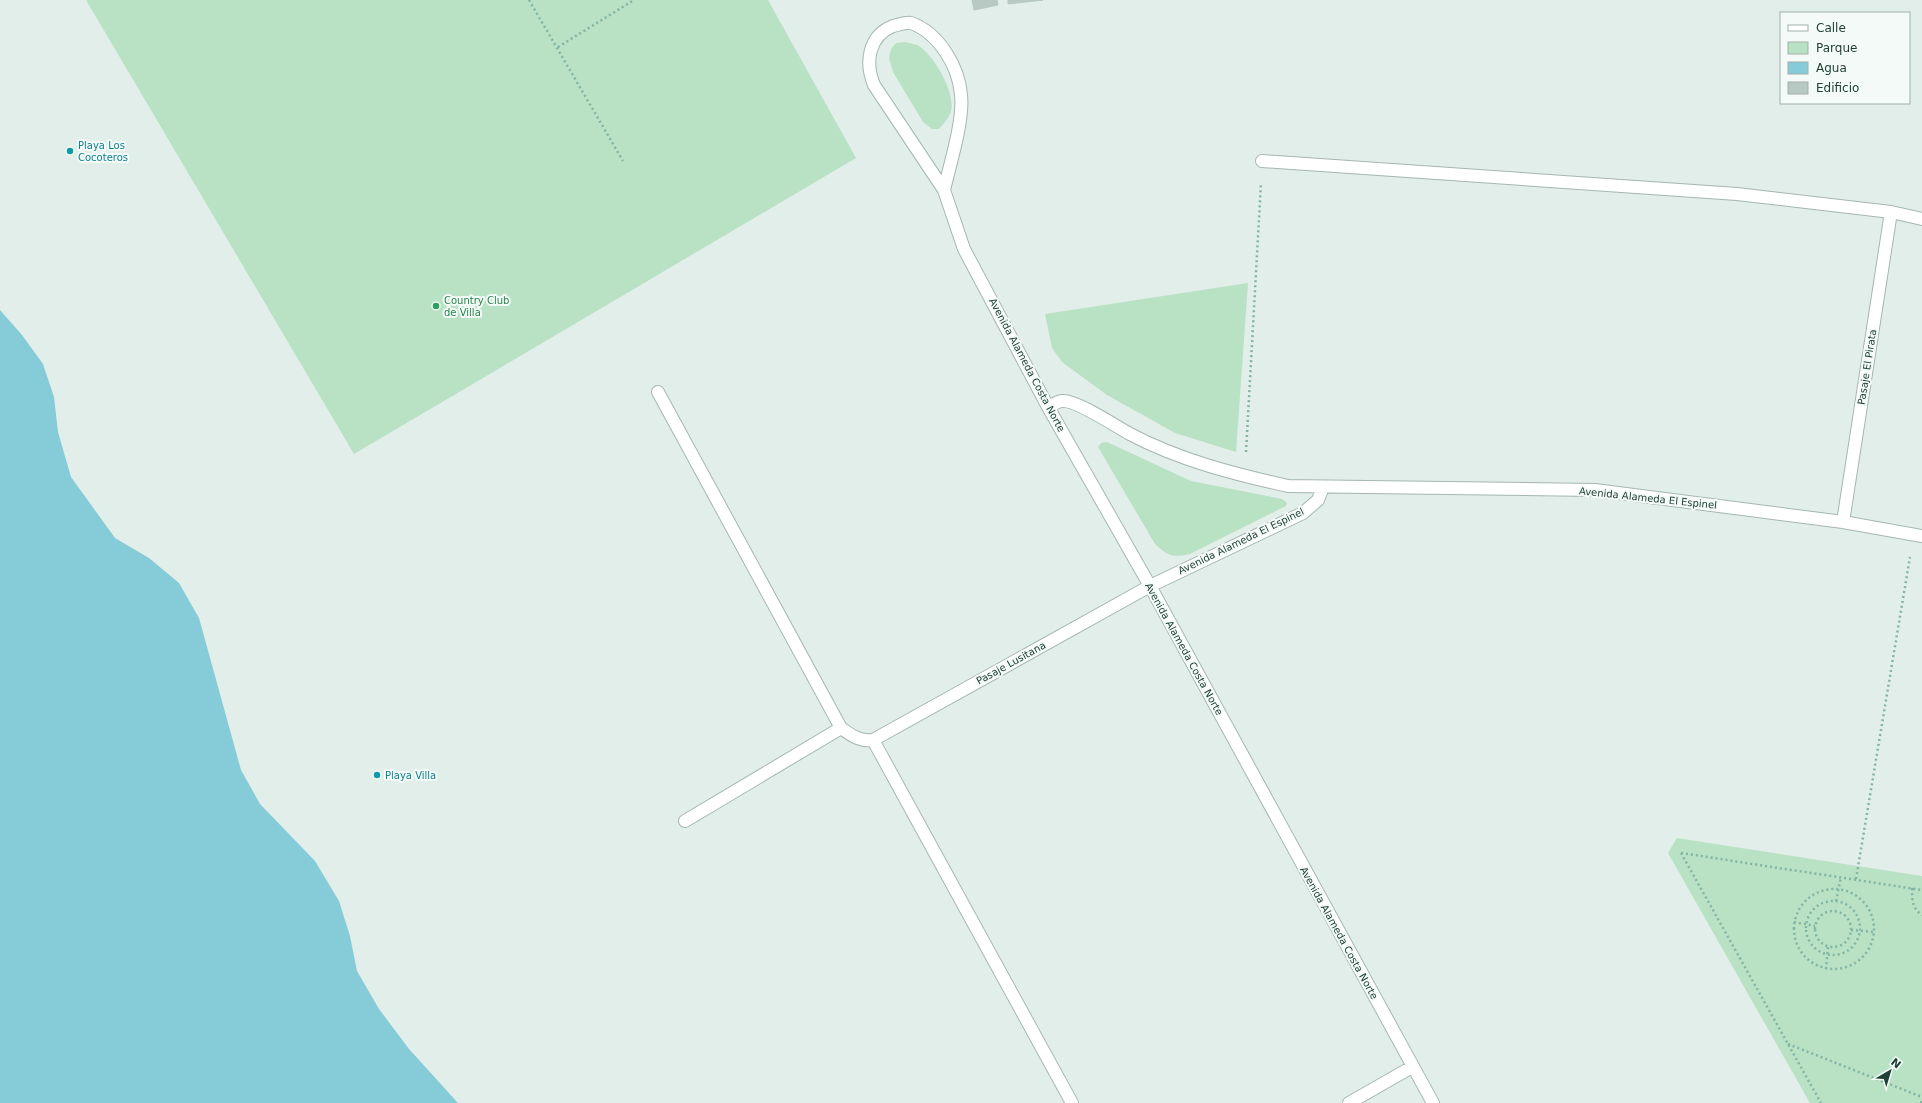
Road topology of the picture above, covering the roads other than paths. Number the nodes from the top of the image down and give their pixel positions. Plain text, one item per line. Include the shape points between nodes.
1 (1262, 161) road end
2 (944, 190) junction
3 (1891, 212) junction
4 (1922, 219) edge
5 (658, 392) dead end
6 (1048, 406) junction
7 (1323, 487) junction
8 (1843, 522) junction
9 (1918, 536) edge
10 (1150, 586) junction
11 (841, 728) junction
12 (873, 740) junction
13 (685, 821) dead end
14 (1412, 1067) junction
15 (1072, 1103) edge
16 (1349, 1103) edge
17 (1433, 1103) edge

1 - 3 street via 1737,194
2 - 2 street, Avenida Alameda Costa Norte via 874,85 869,72 869,58 873,45 888,28 898,24 910,23 926,32 950,58 957,76 962,95 961,114
2 - 6 street, Avenida Alameda Costa Norte via 964,249
3 - 4 street
3 - 8 street, Pasaje El Pirata
5 - 11 street
6 - 7 street, Avenida Alameda El Espinel via 1063,400 1078,405 1132,435 1173,453 1244,476 1288,486
6 - 10 street, Avenida Alameda Costa Norte
7 - 8 street, Avenida Alameda El Espinel via 1594,490
7 - 10 street, Avenida Alameda El Espinel via 1318,500 1302,513
8 - 9 street, Avenida Alameda El Espinel
10 - 12 street, Pasaje Lusitana
10 - 14 street, Avenida Alameda Costa Norte
11 - 12 street via 852,737 865,741
11 - 13 street
12 - 15 street
14 - 16 street
14 - 17 street, Avenida Alameda Costa Norte

